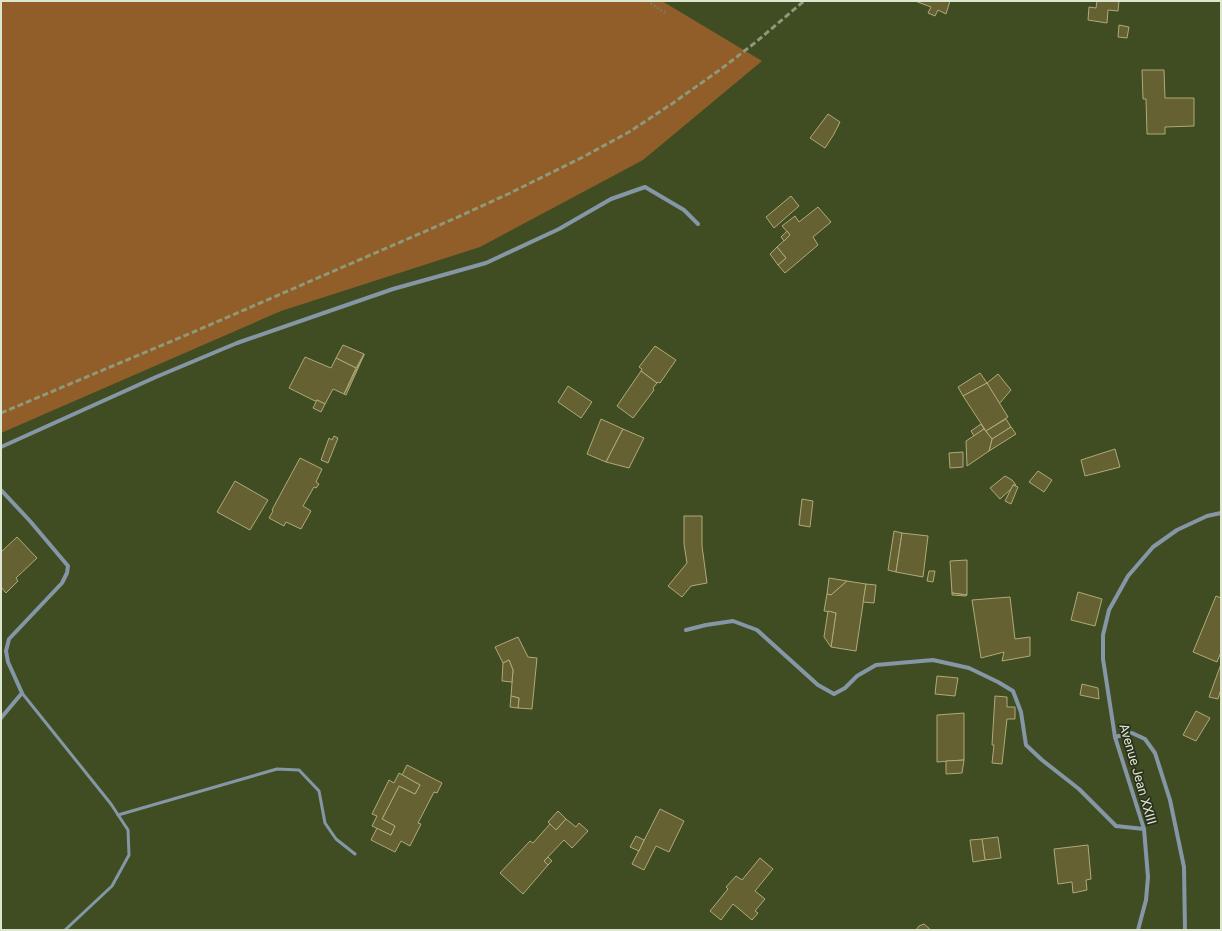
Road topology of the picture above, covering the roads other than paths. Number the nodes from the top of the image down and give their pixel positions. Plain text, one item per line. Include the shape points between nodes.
1 (698, 224) dead end
2 (1, 447) edge
3 (1, 490) edge
4 (1221, 513) edge
5 (686, 630) dead end
6 (22, 693) junction
7 (1, 718) edge
8 (1115, 737) junction
9 (118, 814) junction
10 (1144, 829) junction
11 (355, 854) dead end
12 (65, 930) edge
13 (1138, 930) edge
14 (1185, 930) edge

1 - 2 street via 684,210 645,187 611,199 559,229 486,263 393,289 237,343
3 - 6 street via 68,566 62,583 9,639 6,651 8,662
4 - 8 street, Avenue Jean XXIII via 1207,516 1177,530 1154,548 1128,576 1109,610 1103,635 1103,659
5 - 10 street via 733,621 757,630 818,685 834,694 876,665 933,660 969,668 1013,691 1021,712 1026,745 1042,760 1079,789 1116,826
6 - 7 street
6 - 9 lane
8 - 10 street, Avenue Jean XXIII
8 - 14 street via 1132,734 1145,739 1155,753 1170,800 1184,867
9 - 11 lane via 277,769 299,770 319,792 325,823 336,839
9 - 12 lane via 128,830 129,855 112,886
10 - 13 street, Avenue Jean XXIII via 1148,877 1146,900

